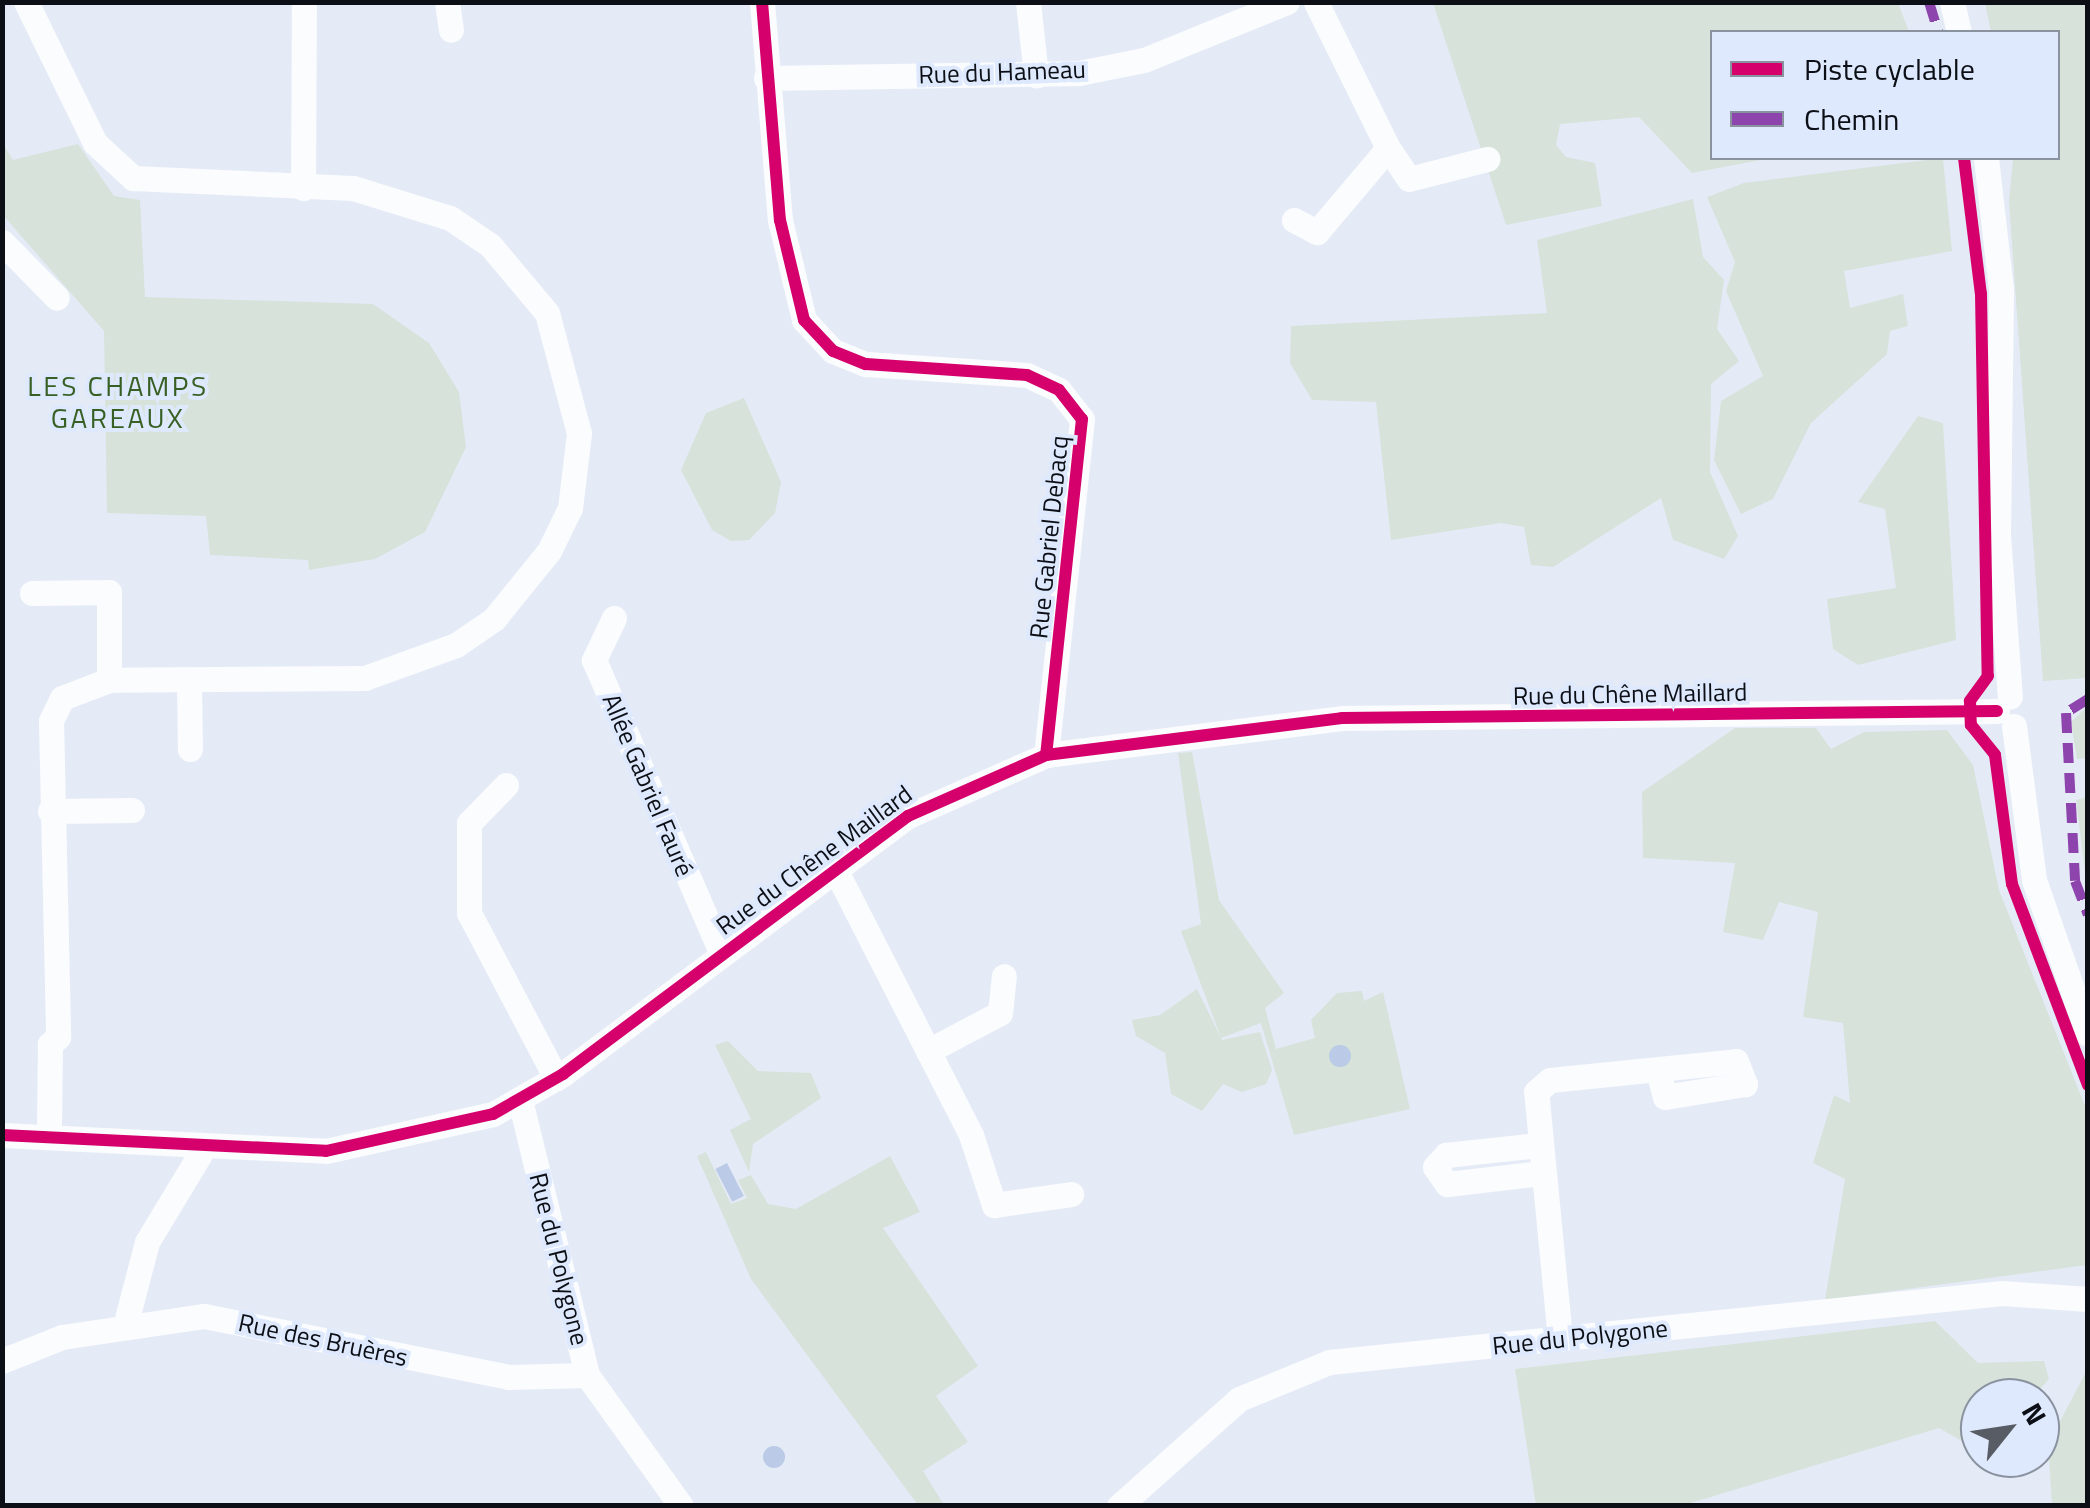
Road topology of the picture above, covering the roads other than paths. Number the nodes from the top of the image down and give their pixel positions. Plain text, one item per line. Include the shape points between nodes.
1 (26, 2) edge
2 (304, 2) edge
3 (447, 2) edge
4 (762, 2) edge
5 (1028, 2) edge
6 (1287, 2) edge
7 (1316, 2) edge
8 (1952, 2) edge
9 (451, 30) dead end
10 (1959, 30) edge
11 (1036, 76) junction
12 (766, 78) junction
13 (1388, 148) junction
14 (1487, 159) dead end
15 (1986, 160) edge
16 (303, 188) junction
17 (1294, 220) dead end
18 (2, 242) edge
19 (57, 298) dead end
20 (32, 592) dead end
21 (614, 618) dead end
22 (108, 680) junction
23 (189, 681) junction
24 (2007, 712) junction
25 (190, 749) dead end
26 (1046, 755) junction
27 (506, 785) dead end
28 (132, 810) dead end
29 (50, 811) junction
30 (835, 869) junction
31 (722, 954) junction
32 (1004, 976) dead end
33 (2088, 1034) edge
34 (928, 1051) junction
35 (1658, 1070) dead end
36 (556, 1078) junction
37 (521, 1104) junction
38 (49, 1132) junction
39 (2, 1135) edge
40 (1539, 1144) junction
41 (206, 1146) junction
42 (1542, 1173) junction
43 (1071, 1194) dead end
44 (2088, 1299) edge
45 (125, 1326) junction
46 (1560, 1339) junction
47 (2, 1361) edge
48 (588, 1375) junction
49 (682, 1506) edge
50 (1119, 1506) edge

1 - 16 street via 113,166 156,184
2 - 16 street
3 - 9 street
4 - 12 street, Rue Gabriel Debacq
5 - 11 street
6 - 11 street, Rue du Hameau via 1144,60
7 - 13 street
8 - 10 street
11 - 12 street, Rue du Hameau
12 - 26 street, Rue Gabriel Debacq via 789,281 822,340 866,364 1027,375 1059,390 1082,419
13 - 14 street via 1409,180
13 - 17 street via 1317,232
15 - 24 street via 2001,290 1998,535
16 - 23 street via 403,198 450,218 522,276 572,381 576,483 535,572 456,644 365,678
18 - 19 street
20 - 22 street via 109,592
21 - 31 street, Allée Gabriel Fauré via 594,660
22 - 23 street
22 - 29 street via 74,689 54,712
23 - 25 street
24 - 26 street, Rue du Chêne Maillard via 1342,718
24 - 33 street via 2034,880
26 - 30 street, Rue du Chêne Maillard via 924,808
27 - 36 street via 468,822 469,913
28 - 29 street
29 - 38 street via 58,1038 50,1044
30 - 31 street, Rue du Chêne Maillard
30 - 34 street
31 - 36 street, Rue du Chêne Maillard
32 - 34 street via 1000,1013
34 - 43 street via 994,1205
35 - 40 street via 1544,1084 1535,1099
36 - 37 street, Rue du Chêne Maillard
37 - 41 street, Rue du Chêne Maillard via 439,1132 326,1151
37 - 48 street, Rue du Polygone
38 - 39 street, Rue du Chêne Maillard
38 - 41 street, Rue du Chêne Maillard
40 - 42 street
40 - 42 street via 1446,1154 1435,1166 1446,1184
41 - 45 street via 147,1242
42 - 46 street
44 - 46 street, Rue du Polygone via 2002,1292
45 - 47 street, Rue des Bruères
45 - 48 street, Rue des Bruères via 204,1316 508,1377
46 - 50 street, Rue du Polygone via 1296,1370 1218,1415
48 - 49 street, Rue du Polygone

